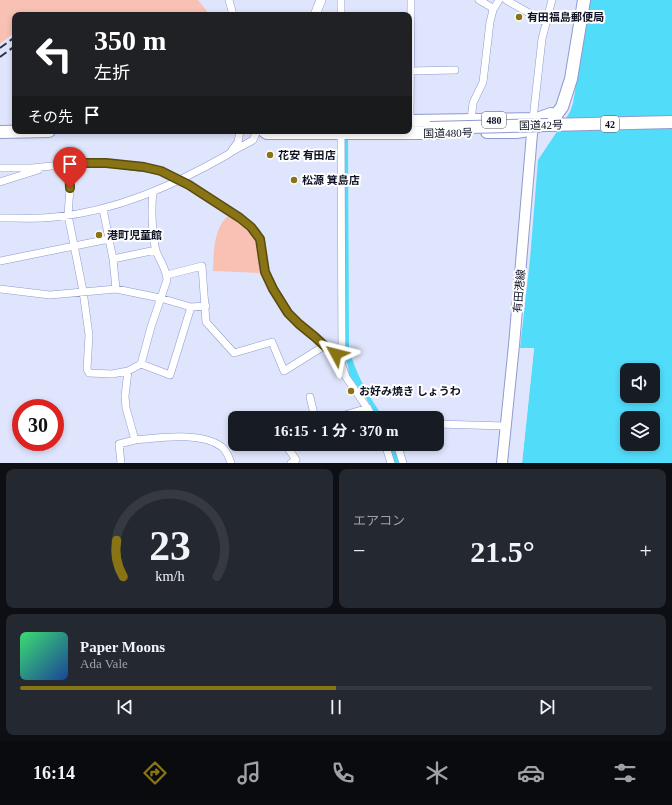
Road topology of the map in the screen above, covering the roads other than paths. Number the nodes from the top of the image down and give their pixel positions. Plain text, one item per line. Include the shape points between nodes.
1 (228, 0) edge
2 (321, 0) edge
3 (341, 0) edge
4 (411, 0) edge
5 (479, 0) edge
6 (499, 0) edge
7 (506, 0) edge
8 (552, 0) edge
9 (584, 0) edge
10 (493, 10) junction
11 (232, 12) edge
12 (316, 12) edge
13 (341, 12) edge
14 (410, 12) edge
15 (545, 22) junction
16 (455, 70) dead end
17 (412, 71) edge
18 (472, 120) junction
19 (672, 122) edge
20 (412, 123) edge
21 (412, 124) edge
22 (533, 124) junction
23 (0, 132) edge
24 (12, 132) edge
25 (412, 133) edge
26 (474, 133) junction
27 (239, 134) edge
28 (255, 134) edge
29 (341, 134) edge
30 (227, 154) junction
31 (69, 165) junction
32 (49, 166) junction
33 (0, 168) edge
34 (180, 180) junction
35 (0, 182) edge
36 (153, 192) junction
37 (103, 209) junction
38 (68, 215) junction
39 (0, 218) edge
40 (109, 238) junction
41 (73, 246) junction
42 (156, 250) junction
43 (113, 259) junction
44 (0, 261) edge
45 (167, 275) junction
46 (0, 289) edge
47 (116, 289) junction
48 (82, 291) junction
49 (160, 298) junction
50 (206, 306) junction
51 (191, 307) junction
52 (324, 346) junction
53 (342, 355) junction
54 (141, 364) junction
55 (128, 372) junction
56 (310, 397) dead end
57 (368, 408) junction
58 (313, 411) edge
59 (358, 411) edge
60 (370, 411) edge
61 (444, 424) edge
62 (505, 426) junction
63 (135, 440) junction
64 (290, 451) edge
65 (387, 451) edge
66 (400, 451) edge
67 (121, 463) edge
68 (231, 463) edge
69 (291, 463) edge
70 (391, 463) edge
71 (404, 463) edge
72 (502, 463) edge

1 - 11 street
2 - 12 street
3 - 13 street
4 - 14 street
5 - 10 street
6 - 10 street
7 - 15 street
8 - 15 street
9 - 22 highway, 国道480号 / 480 via 564,104 556,115 544,123
10 - 18 street via 484,82 473,103
15 - 22 street via 540,46
16 - 17 street
18 - 20 highway, 国道480号 / 480
18 - 22 highway, 国道480号 / 480
18 - 26 street
19 - 21 highway, 国道42号 / 42, bridge via 430,128
22 - 26 highway, 国道480号 / 480 via 516,132
22 - 62 main road, 有田港線
23 - 24 highway
25 - 26 highway, 国道480号 / 480
27 - 30 street via 236,145
28 - 30 street via 254,140
29 - 53 street
30 - 34 street
31 - 32 street
31 - 34 street via 100,163 144,167 161,171
31 - 38 street
32 - 33 street
32 - 35 street
34 - 36 street
34 - 52 street via 256,231 265,272 281,302 294,320
36 - 37 street
36 - 42 street via 151,212
37 - 38 street
37 - 40 street
38 - 39 street
38 - 41 street
40 - 41 street
40 - 43 street
41 - 44 street
41 - 48 street
42 - 43 street
42 - 45 street
43 - 47 street
45 - 49 street
45 - 50 street via 202,266
46 - 48 street via 50,295
47 - 48 street
47 - 49 street
48 - 55 street via 89,335 89,373
49 - 51 street
49 - 54 street
50 - 51 street
50 - 52 street via 206,322 234,353 272,342 284,371
51 - 54 street via 170,375
52 - 53 street via 331,352
53 - 57 street via 345,374
54 - 55 street
55 - 63 street via 126,408
56 - 58 street
57 - 59 street
57 - 60 street
61 - 62 street
62 - 72 main road, 有田港線
63 - 67 street via 119,444
63 - 68 street via 205,439 222,447
64 - 69 street via 296,460
65 - 70 street
66 - 71 street

